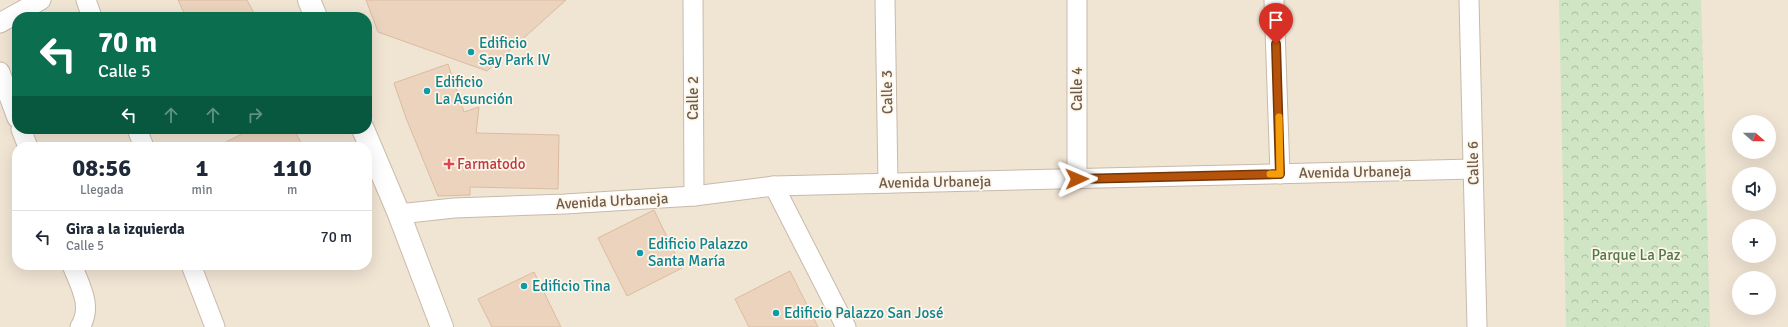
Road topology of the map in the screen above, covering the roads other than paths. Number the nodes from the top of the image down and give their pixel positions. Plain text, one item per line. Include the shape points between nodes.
1 (41, 0) edge
2 (86, 0) edge
3 (309, 0) edge
4 (692, 0) edge
5 (885, 0) edge
6 (1077, 0) edge
7 (1274, 0) edge
8 (1469, 0) edge
9 (20, 12) edge
10 (90, 12) edge
11 (314, 12) edge
12 (12, 16) edge
13 (0, 23) edge
14 (0, 72) edge
15 (12, 104) edge
16 (372, 150) edge
17 (1473, 169) junction
18 (1280, 174) junction
19 (1077, 179) junction
20 (888, 183) junction
21 (774, 186) junction
22 (694, 196) junction
23 (399, 214) junction
24 (74, 270) edge
25 (193, 270) edge
26 (80, 327) edge
27 (215, 327) edge
28 (442, 327) edge
29 (846, 327) edge
30 (1477, 327) edge

1 - 9 street
2 - 10 street
3 - 11 main road
4 - 22 street, Calle 2
5 - 20 street, Calle 3
6 - 19 street, Calle 4
7 - 18 street
8 - 17 street, Calle 6
12 - 13 street
14 - 15 street
16 - 23 main road
17 - 18 street, Avenida Urbaneja
17 - 30 street, Calle 6
18 - 19 street, Avenida Urbaneja
19 - 20 street, Avenida Urbaneja
20 - 21 street, Avenida Urbaneja
21 - 22 street, Avenida Urbaneja
21 - 29 street
22 - 23 street, Avenida Urbaneja via 454,208
23 - 28 main road
24 - 26 street via 86,304 86,318
25 - 27 street

